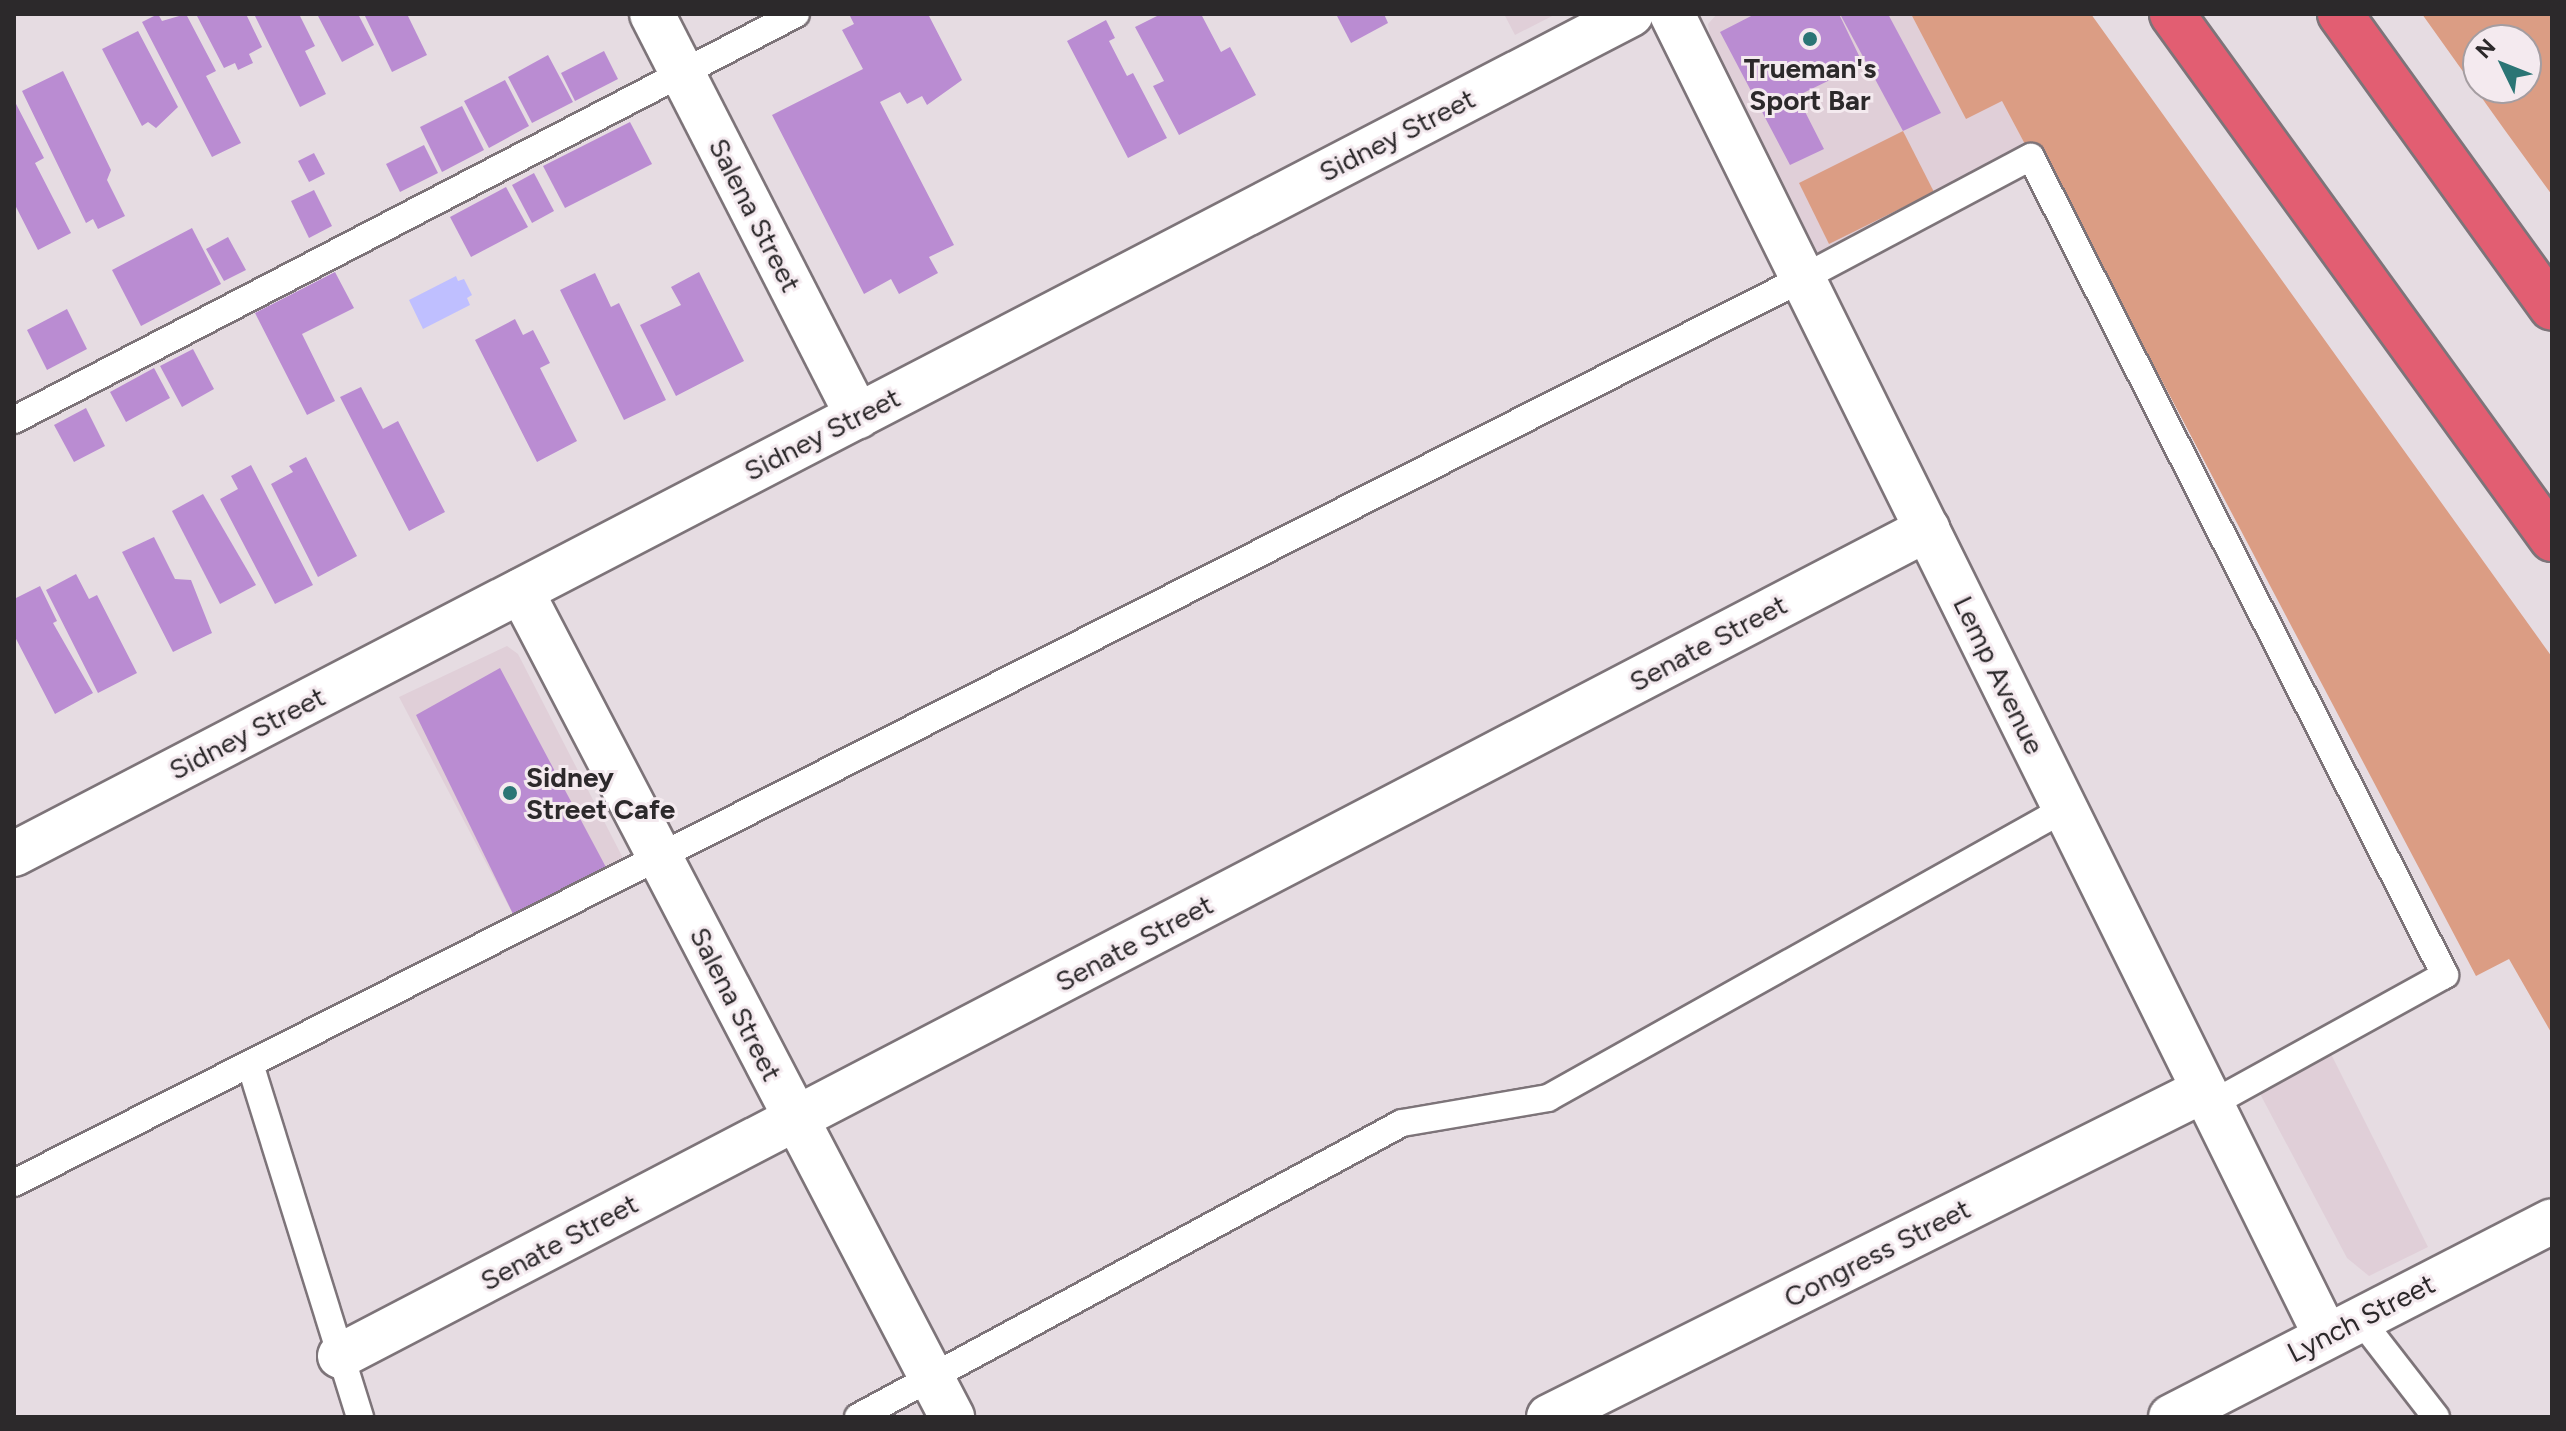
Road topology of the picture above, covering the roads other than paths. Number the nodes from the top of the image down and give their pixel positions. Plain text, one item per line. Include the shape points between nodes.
1 (652, 14) edge
2 (796, 14) edge
3 (1631, 14) edge
4 (1672, 14) edge
5 (2172, 14) edge
6 (2340, 14) edge
7 (683, 74) junction
8 (1803, 278) junction
9 (2552, 308) edge
10 (858, 416) junction
11 (14, 420) edge
12 (1927, 529) junction
13 (2552, 539) edge
14 (521, 591) junction
15 (2066, 808) junction
16 (14, 854) edge
17 (659, 856) junction
18 (251, 1067) junction
19 (2208, 1097) junction
20 (796, 1119) junction
21 (14, 1183) edge
22 (2552, 1221) edge
23 (2343, 1327) junction
24 (340, 1356) junction
25 (932, 1378) junction
26 (360, 1417) edge
27 (858, 1417) edge
28 (952, 1417) edge
29 (1549, 1417) edge
30 (2171, 1417) edge
31 (2436, 1417) edge

1 - 7 street, Salena Street
2 - 7 lane
3 - 10 street, Sidney Street
4 - 8 street, Lemp Avenue
5 - 13 highway
6 - 9 highway
7 - 10 street, Salena Street
7 - 11 lane
8 - 12 street, Lemp Avenue
8 - 17 lane
8 - 19 lane via 2031,157 2445,975
10 - 14 street, Sidney Street
12 - 15 street, Lemp Avenue
12 - 20 street, Senate Street
14 - 16 street, Sidney Street
14 - 17 street, Salena Street
15 - 19 street, Lemp Avenue
15 - 25 lane via 1548,1098 1402,1123
17 - 18 lane
17 - 20 street, Salena Street
18 - 21 lane
18 - 24 lane
19 - 23 street, Lemp Avenue
19 - 29 street, Congress Street
20 - 24 street, Senate Street
20 - 25 street, Salena Street
22 - 23 street, Lynch Street
23 - 30 street, Lynch Street
23 - 31 lane
24 - 26 lane
25 - 27 lane
25 - 28 street, Salena Street

